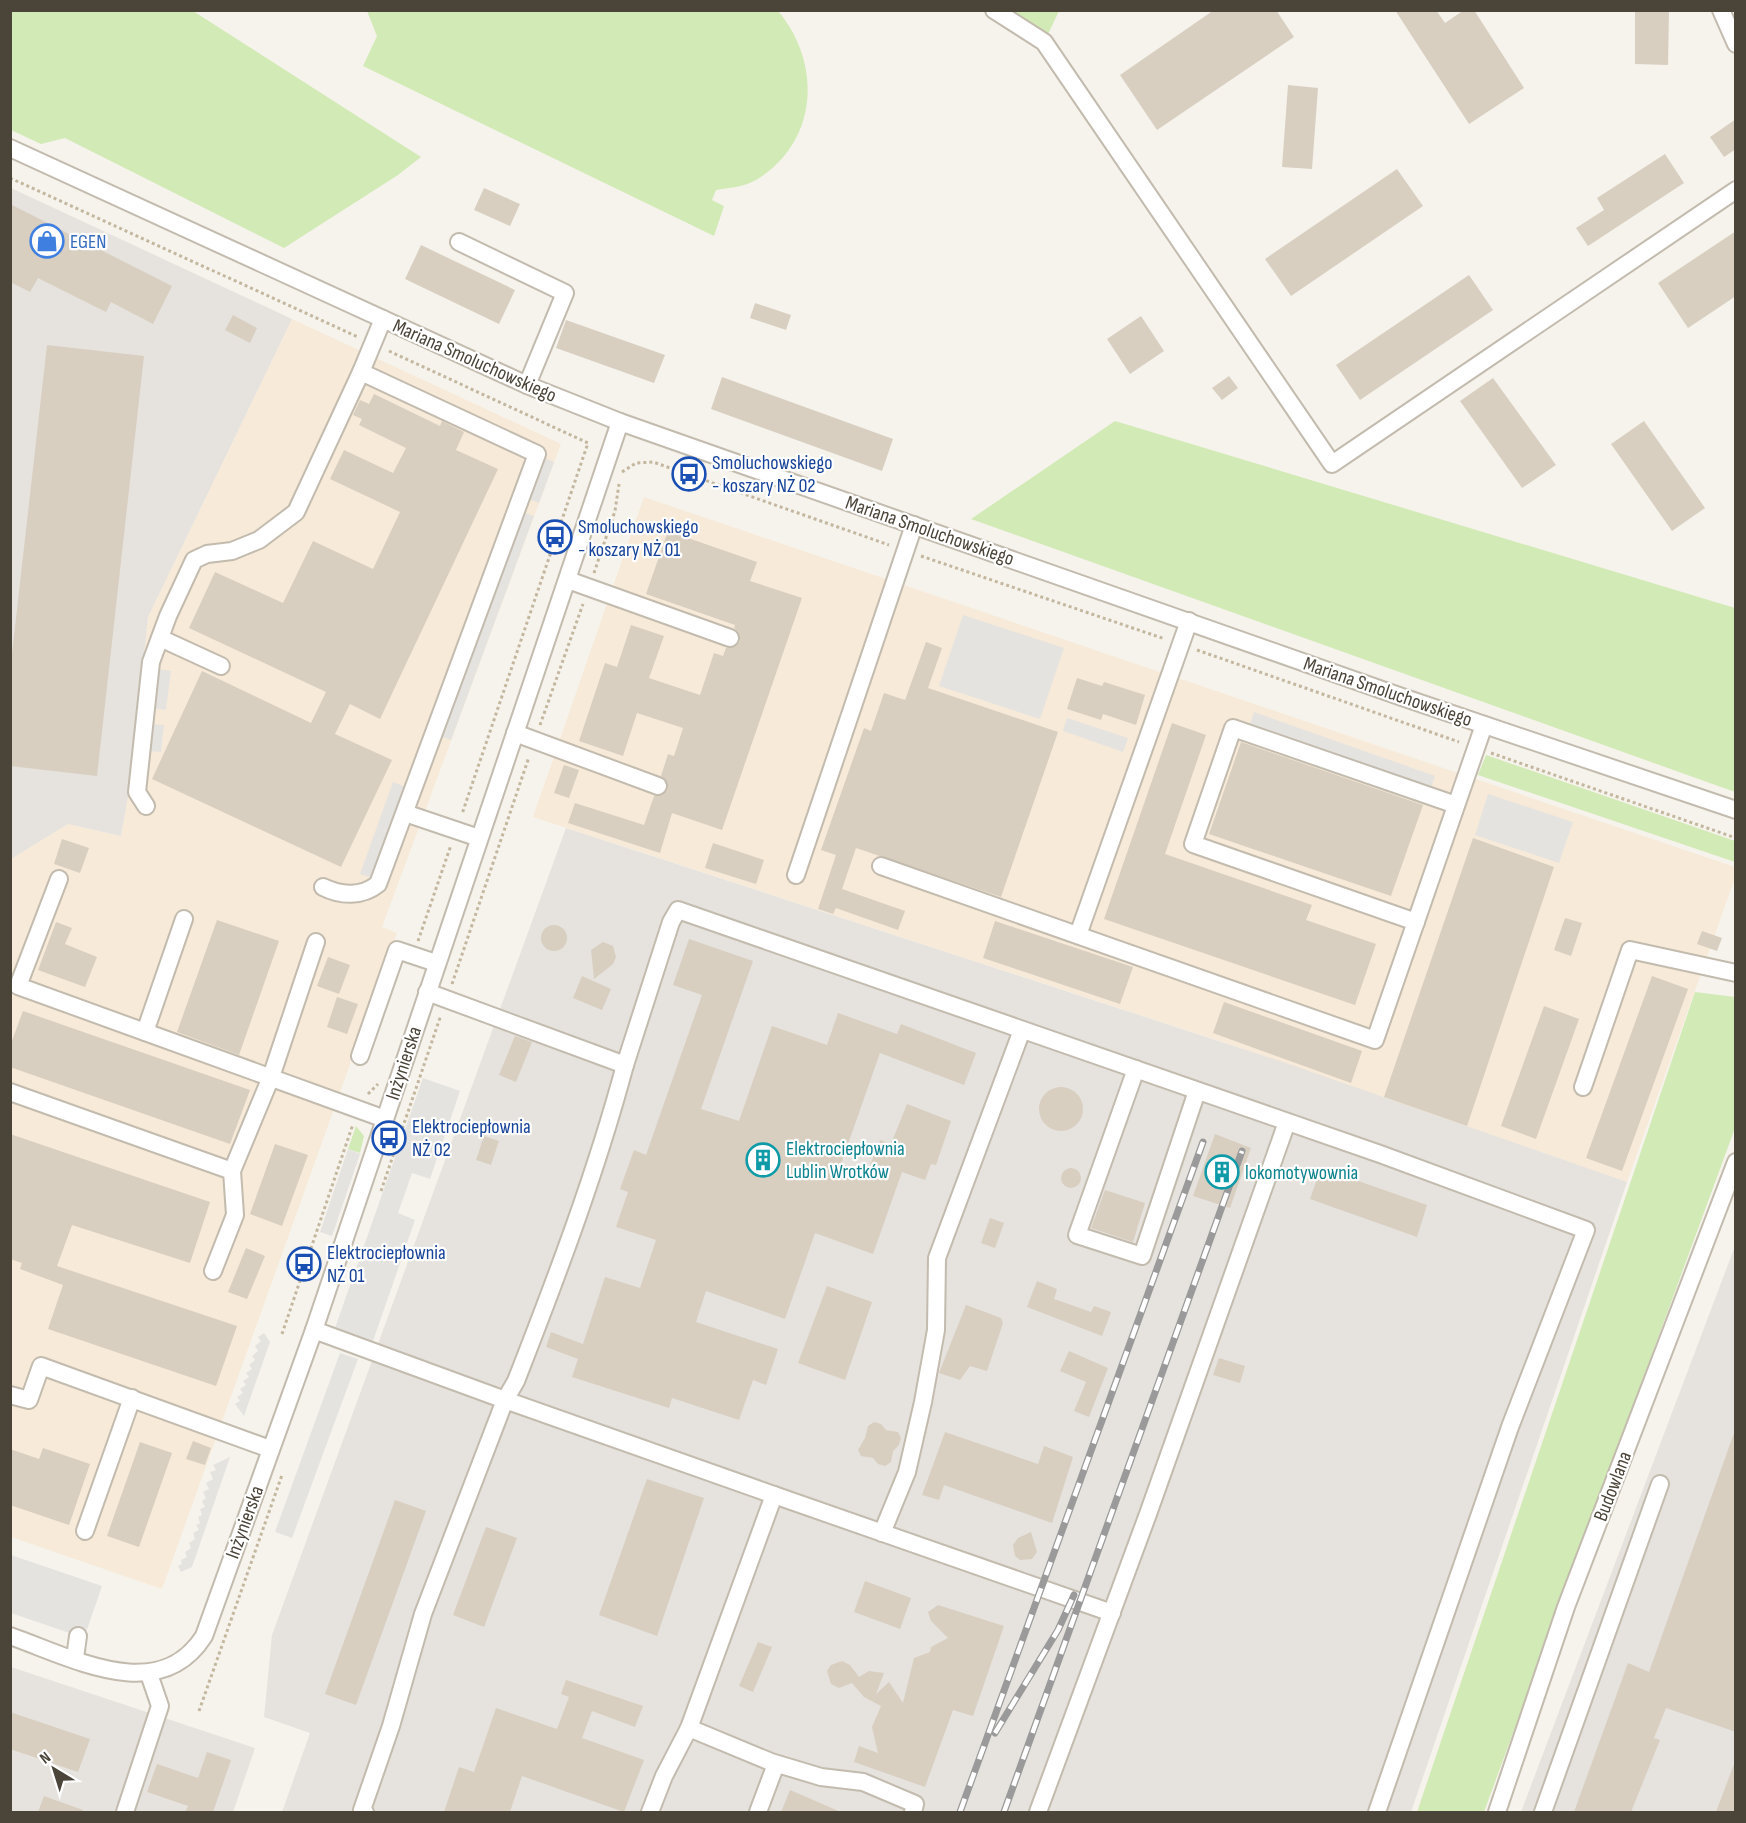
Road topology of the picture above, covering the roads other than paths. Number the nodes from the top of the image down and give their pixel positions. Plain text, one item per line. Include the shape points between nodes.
1 (994, 10) edge
2 (1721, 10) edge
3 (1736, 44) edge
4 (10, 148) edge
5 (1736, 190) edge
6 (459, 242) dead end
7 (383, 319) junction
8 (361, 372) junction
9 (527, 385) junction
10 (620, 422) junction
11 (914, 525) junction
12 (568, 580) junction
13 (1189, 621) junction
14 (160, 638) junction
15 (730, 638) dead end
16 (221, 666) dead end
17 (1484, 725) junction
18 (515, 733) junction
19 (658, 786) dead end
20 (1456, 805) junction
21 (146, 806) dead end
22 (1736, 810) edge
23 (405, 813) junction
24 (479, 838) junction
25 (881, 867) dead end
26 (796, 875) dead end
27 (59, 879) dead end
28 (323, 887) dead end
29 (184, 919) dead end
30 (1416, 922) junction
31 (1078, 935) junction
32 (316, 942) dead end
33 (436, 963) junction
34 (1736, 973) edge
35 (14, 986) edge
36 (427, 992) junction
37 (1022, 1030) junction
38 (145, 1032) junction
39 (360, 1056) dead end
40 (625, 1065) junction
41 (1136, 1070) junction
42 (271, 1077) junction
43 (1583, 1087) dead end
44 (1197, 1090) junction
45 (10, 1092) edge
46 (385, 1119) junction
47 (1287, 1122) junction
48 (1736, 1162) edge
49 (232, 1171) junction
50 (213, 1271) dead end
51 (314, 1330) junction
52 (10, 1395) edge
53 (132, 1398) junction
54 (505, 1400) junction
55 (270, 1449) junction
56 (1660, 1484) dead end
57 (774, 1495) junction
58 (85, 1531) dead end
59 (882, 1533) junction
60 (1112, 1613) junction
61 (10, 1636) edge
62 (78, 1636) dead end
63 (75, 1658) junction
64 (148, 1674) junction
65 (689, 1728) junction
66 (776, 1764) junction
67 (124, 1812) edge
68 (365, 1812) edge
69 (650, 1812) edge
70 (758, 1812) edge
71 (913, 1812) edge
72 (1038, 1812) edge
73 (1377, 1812) edge
74 (1497, 1812) edge
75 (1543, 1812) edge

1 - 5 street via 1044,42 1332,464
2 - 3 street
4 - 7 street, Mariana Smoluchowskiego
6 - 9 street via 565,293
7 - 8 street
7 - 9 street, Mariana Smoluchowskiego
8 - 14 street via 296,512 259,540 194,560
8 - 23 street via 537,454
9 - 10 street, Mariana Smoluchowskiego
10 - 11 street, Mariana Smoluchowskiego
10 - 12 street, Inżynierska
11 - 13 street, Mariana Smoluchowskiego
11 - 26 street
12 - 15 street
12 - 18 street, Inżynierska
13 - 17 street, Mariana Smoluchowskiego
13 - 31 street
14 - 16 street
14 - 21 street via 151,662 137,792
17 - 20 street
17 - 22 street, Mariana Smoluchowskiego
18 - 19 street
18 - 24 street, Inżynierska
20 - 30 street
20 - 30 street via 1233,728 1200,823 1193,844
23 - 24 street
23 - 28 street via 378,884 362,893 349,894
24 - 33 street, Inżynierska
25 - 31 street
27 - 35 street
29 - 38 street
30 - 31 street via 1375,1040
32 - 42 street
33 - 36 street, Inżynierska
33 - 39 street via 397,950
34 - 43 street via 1630,950
35 - 38 street
36 - 40 street
36 - 46 street, Inżynierska
37 - 40 street via 678,909
37 - 41 street
37 - 59 street via 937,1258 936,1330 922,1402 907,1472
38 - 42 street
40 - 54 street via 575,1229
41 - 44 street
41 - 44 street via 1077,1235 1142,1256
42 - 46 street
42 - 49 street
44 - 47 street
45 - 49 street
46 - 51 street, Inżynierska
47 - 60 street
47 - 73 street via 1586,1230 1510,1427
48 - 74 street, Budowlana via 1566,1607
49 - 50 street via 235,1215
51 - 54 street
51 - 55 street, Inżynierska
52 - 53 street via 29,1400 41,1366
53 - 55 street
53 - 58 street
54 - 57 street
54 - 68 street via 423,1614 362,1810
55 - 64 street, Inżynierska via 204,1636 183,1660
56 - 75 street
57 - 59 street
57 - 65 street
59 - 60 street
60 - 72 street
61 - 63 street, Inżynierska
62 - 63 street
63 - 64 street, Inżynierska via 120,1672
64 - 67 street via 160,1706
65 - 66 street
65 - 69 street
66 - 70 street
66 - 71 street via 821,1777 863,1782 915,1804

